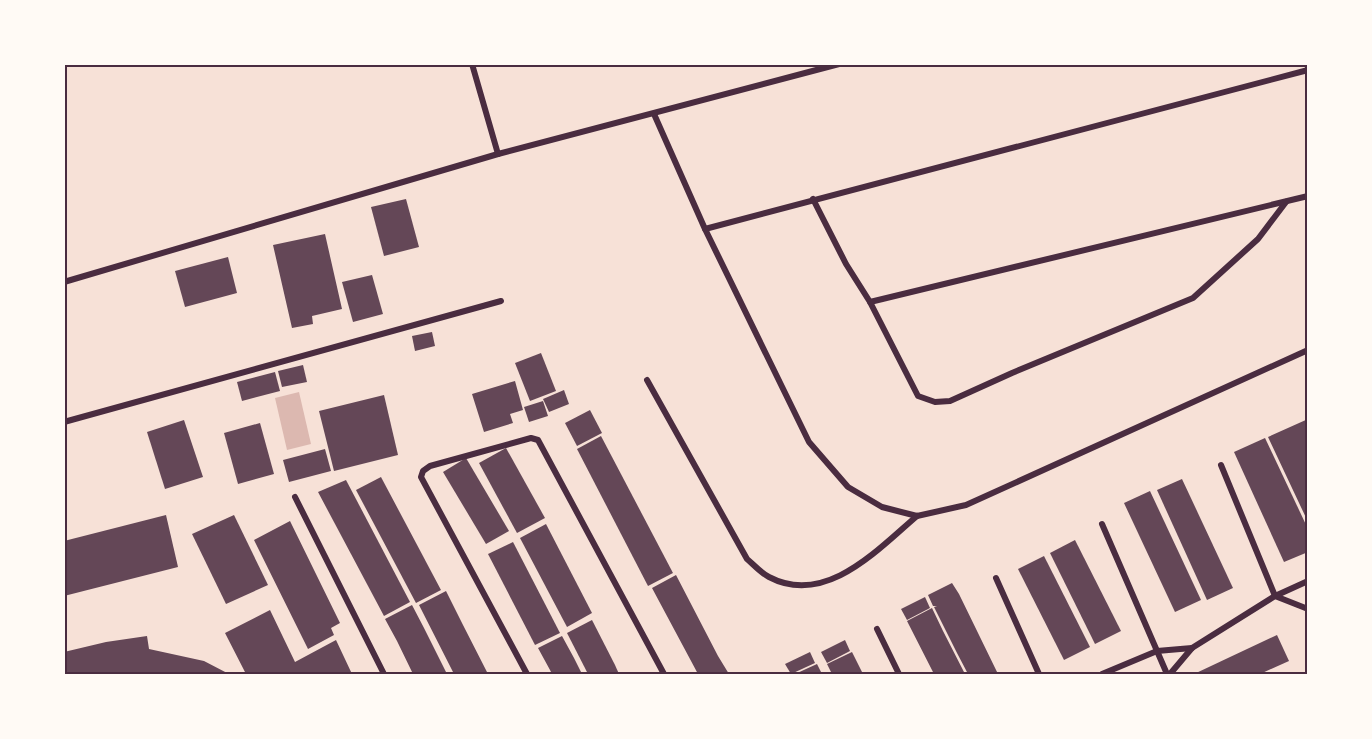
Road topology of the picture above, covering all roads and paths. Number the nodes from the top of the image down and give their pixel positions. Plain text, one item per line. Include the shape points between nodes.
1 (472, 64) edge
2 (839, 64) edge
3 (1308, 70) edge
4 (654, 114) junction
5 (498, 154) junction
6 (1308, 196) edge
7 (813, 200) junction
8 (1286, 202) junction
9 (705, 229) junction
10 (64, 282) edge
11 (501, 302) dead end
12 (870, 302) junction
13 (1308, 350) edge
14 (647, 380) dead end
15 (64, 422) edge
16 (1221, 465) dead end
17 (295, 497) dead end
18 (917, 516) junction
19 (1102, 524) dead end
20 (996, 578) dead end
21 (1308, 581) edge
22 (1275, 596) junction
23 (1308, 609) edge
24 (878, 629) dead end
25 (1192, 648) junction
26 (1157, 651) junction
27 (384, 675) edge
28 (527, 675) edge
29 (664, 675) edge
30 (899, 675) edge
31 (1039, 675) edge
32 (1102, 675) edge
33 (1169, 675) edge

1 - 5 street
2 - 4 street
3 - 7 street
4 - 5 street
4 - 9 street
5 - 10 street
6 - 8 street
7 - 9 street
7 - 12 street
8 - 12 street
8 - 12 street via 1258,239 1193,298 950,401 935,402 918,396
9 - 18 street via 809,442 848,487 882,507
11 - 15 street
13 - 18 street via 966,505
14 - 18 street via 747,559 768,577 791,584 826,582 858,566
16 - 22 street
17 - 27 street
19 - 26 street
20 - 31 street
21 - 22 street
22 - 23 street
22 - 25 street
24 - 30 street
25 - 26 street
25 - 33 street
26 - 32 street
26 - 33 street
28 - 29 street via 422,477 430,466 531,438 538,440

